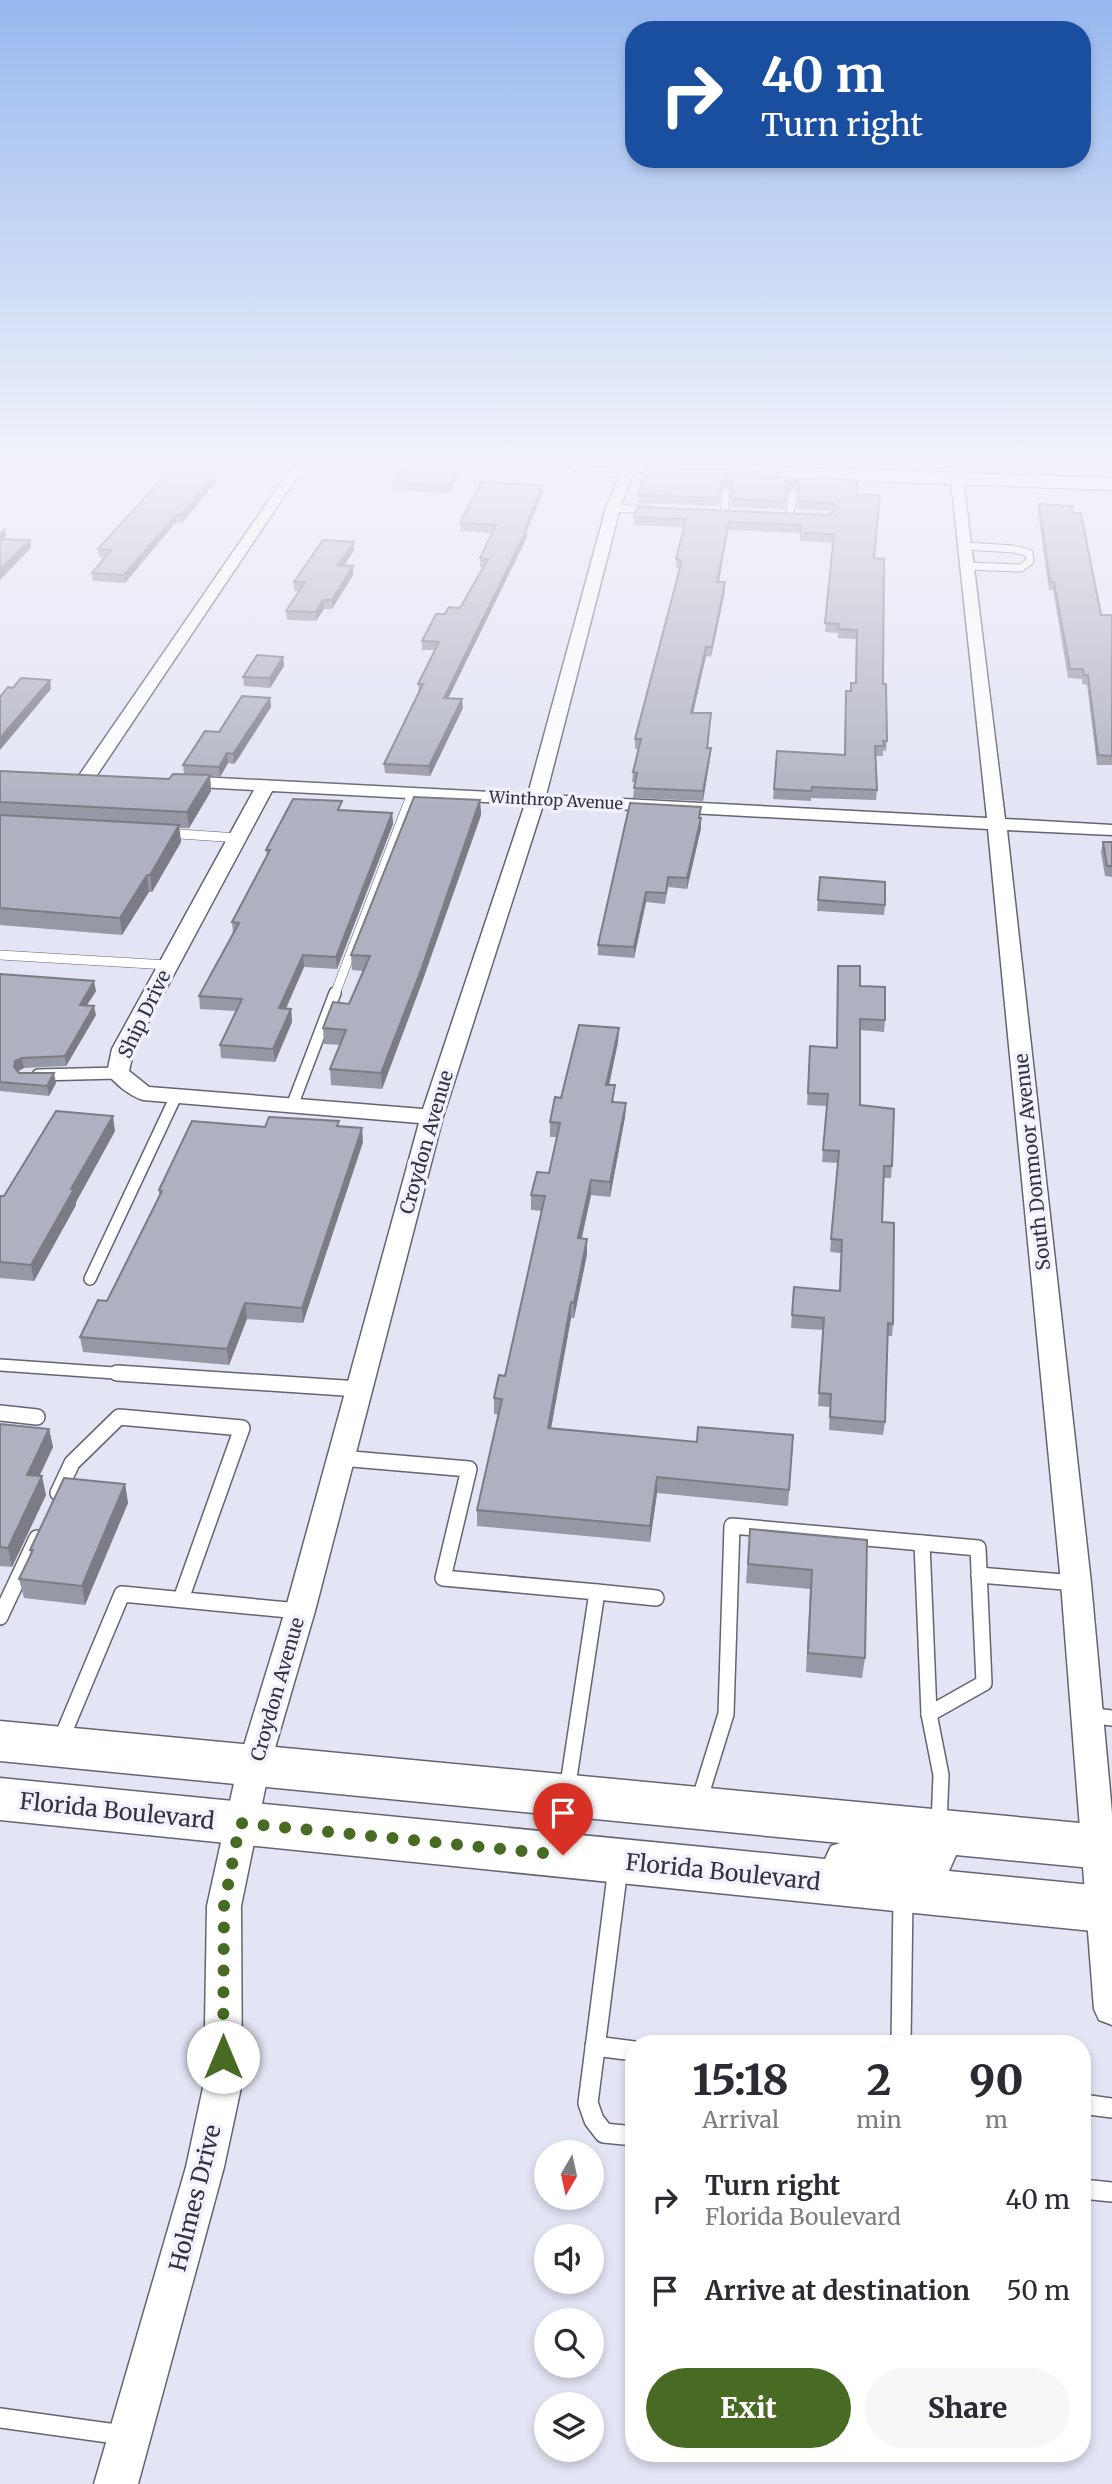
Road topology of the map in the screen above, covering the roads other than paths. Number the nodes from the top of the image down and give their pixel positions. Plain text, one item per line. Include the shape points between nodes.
1 (218, 581) edge
2 (594, 581) edge
3 (969, 581) edge
4 (115, 778) edge
5 (156, 780) edge
6 (266, 785) junction
7 (412, 793) junction
8 (536, 799) junction
9 (997, 824) junction
10 (1112, 830) edge
11 (159, 833) edge
12 (238, 838) junction
13 (0, 956) edge
14 (168, 965) junction
15 (118, 1073) junction
16 (24, 1076) edge
17 (176, 1096) junction
18 (292, 1106) junction
19 (432, 1117) junction
20 (90, 1279) dead end
21 (0, 1365) edge
22 (359, 1388) junction
23 (0, 1413) edge
24 (37, 1417) dead end
25 (340, 1458) junction
26 (922, 1543) junction
27 (979, 1575) junction
28 (1076, 1583) junction
29 (597, 1592) junction
30 (656, 1598) dead end
31 (181, 1599) junction
32 (300, 1611) junction
33 (0, 1617) edge
34 (929, 1714) junction
35 (1086, 1715) junction
36 (1112, 1717) edge
37 (0, 1741) edge
38 (58, 1746) junction
39 (254, 1765) junction
40 (566, 1795) junction
41 (0, 1799) edge
42 (697, 1808) junction
43 (240, 1823) junction
44 (938, 1832) junction
45 (1105, 1847) edge
46 (619, 1861) junction
47 (719, 1871) junction
48 (903, 1890) junction
49 (1109, 1910) edge
50 (1112, 2010) edge
51 (901, 2035) edge
52 (594, 2046) junction
53 (625, 2050) edge
54 (1091, 2105) edge
55 (1112, 2108) edge
56 (625, 2135) edge
57 (1091, 2190) edge
58 (1112, 2192) edge
59 (0, 2418) edge
60 (130, 2436) junction
61 (116, 2484) edge

1 - 4 street via 81,777
2 - 8 street, Croydon Avenue
3 - 9 street, South Donmoor Avenue
5 - 6 street, Winthrop Avenue
6 - 7 street, Winthrop Avenue
6 - 12 street, Ship Drive
7 - 8 street, Winthrop Avenue
7 - 18 lane
8 - 9 street, Winthrop Avenue
8 - 19 street, Croydon Avenue
9 - 10 street, Winthrop Avenue
9 - 28 street, South Donmoor Avenue
11 - 12 lane
12 - 14 street, Ship Drive
13 - 14 lane
14 - 15 street, Ship Drive via 123,1049
15 - 16 lane
15 - 17 street, Ship Drive via 143,1093
17 - 18 street, Ship Drive
17 - 20 lane
18 - 19 street, Ship Drive
19 - 22 street, Croydon Avenue
21 - 22 lane
22 - 25 street, Croydon Avenue
23 - 24 lane
25 - 29 lane via 469,1469 443,1578
25 - 32 street, Croydon Avenue
26 - 27 lane via 978,1548
26 - 34 lane
26 - 42 lane via 732,1526 726,1714
27 - 28 lane
27 - 34 lane via 984,1683
28 - 35 street, South Donmoor Avenue
29 - 30 lane
29 - 40 lane
31 - 32 lane
31 - 33 lane via 242,1428 120,1417 72,1463
31 - 38 lane via 122,1594
32 - 39 street, Croydon Avenue
34 - 44 lane via 941,1775
35 - 36 lane
35 - 45 street, South Donmoor Avenue
37 - 38 main road
38 - 39 main road
39 - 40 main road
39 - 43 street, Croydon Avenue
40 - 42 main road
41 - 43 main road, Florida Boulevard
42 - 44 main road
43 - 46 main road, Florida Boulevard
43 - 60 street, Holmes Drive via 224,1906 223,2083 205,2167
44 - 45 main road
44 - 47 main road via 928,1860 900,1864 819,1861
45 - 49 street, South Donmoor Avenue
46 - 47 main road, Florida Boulevard
46 - 52 lane
47 - 48 main road, Florida Boulevard
48 - 49 main road, Florida Boulevard
48 - 51 lane
49 - 50 street, South Donmoor Avenue
52 - 53 lane
52 - 56 lane via 588,2103 604,2133
54 - 55 lane
57 - 58 lane
59 - 60 lane
60 - 61 street, Holmes Drive

